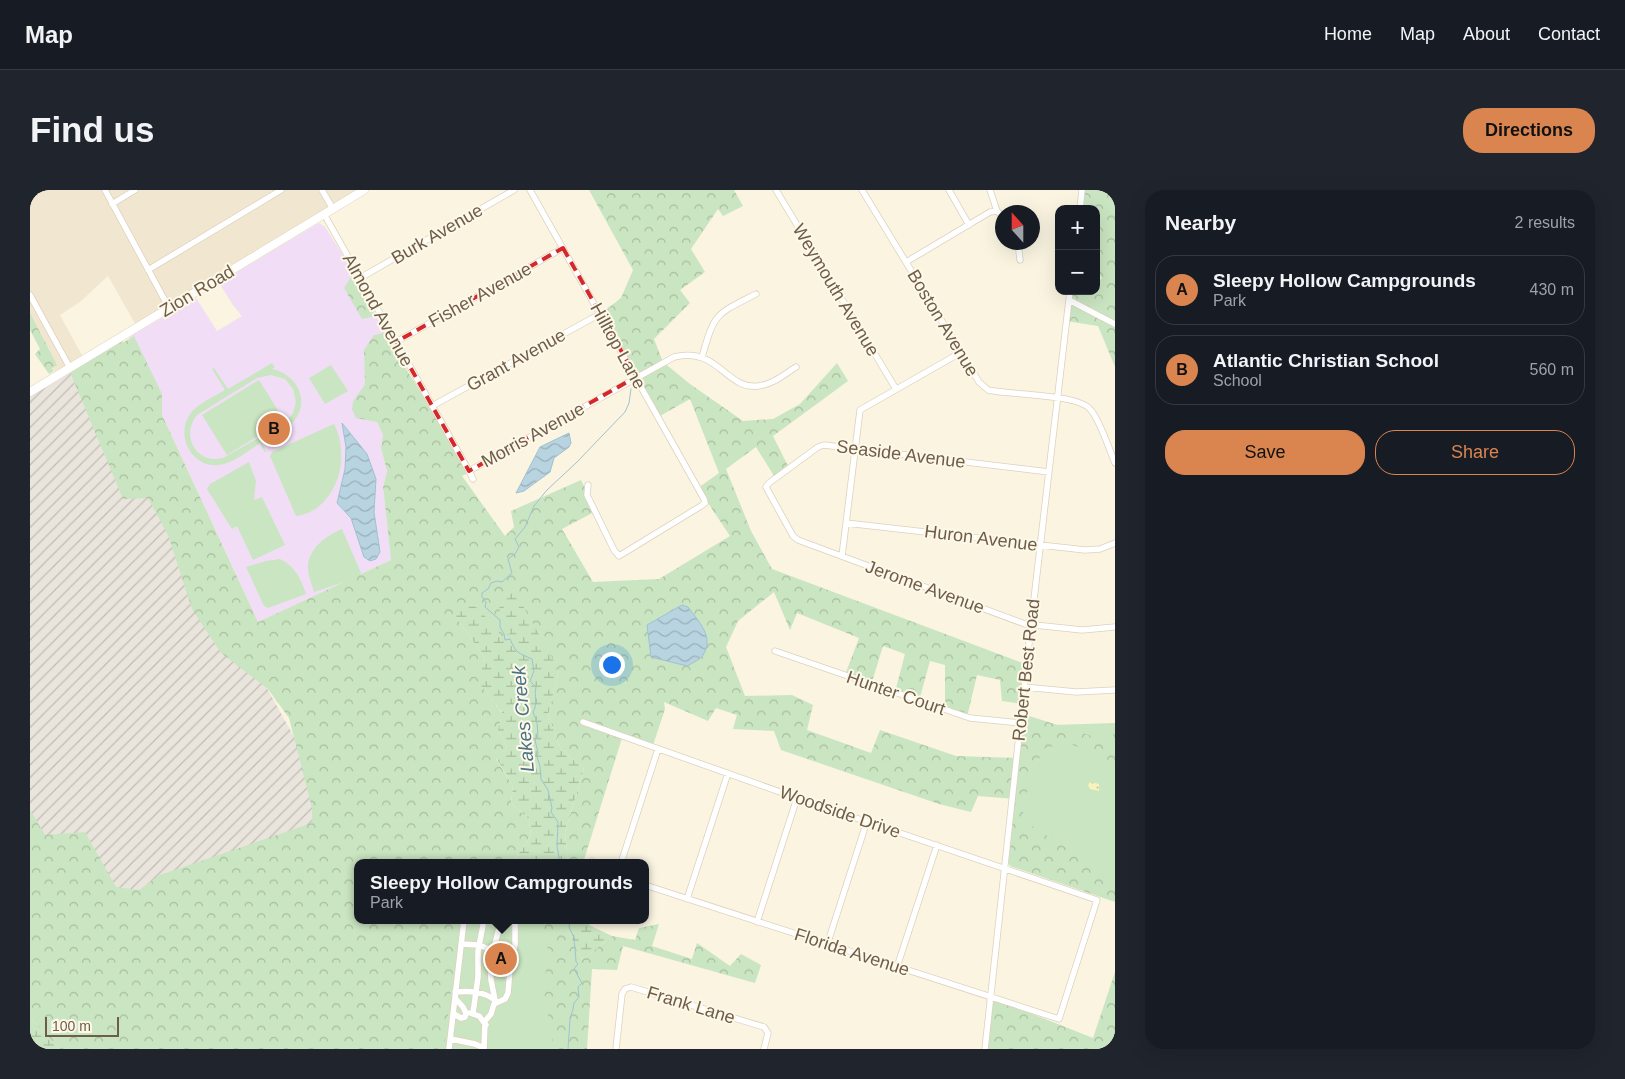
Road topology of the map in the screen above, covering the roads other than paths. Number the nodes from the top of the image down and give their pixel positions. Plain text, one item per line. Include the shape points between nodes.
1 (105, 190) edge
2 (135, 190) edge
3 (281, 190) edge
4 (322, 190) edge
5 (364, 190) edge
6 (514, 190) edge
7 (530, 190) edge
8 (776, 190) edge
9 (862, 190) edge
10 (949, 190) edge
11 (990, 190) edge
12 (1082, 190) edge
13 (112, 204) junction
14 (995, 205) edge
15 (1080, 205) edge
16 (333, 209) junction
17 (995, 211) edge
18 (324, 214) junction
19 (970, 224) junction
20 (563, 248) junction
21 (1019, 250) edge
22 (1020, 260) dead end
23 (906, 262) junction
24 (148, 270) junction
25 (360, 278) junction
26 (756, 294) dead end
27 (30, 295) edge
28 (1070, 295) edge
29 (1069, 300) junction
30 (169, 308) junction
31 (600, 314) junction
32 (1115, 324) edge
33 (396, 342) junction
34 (960, 353) junction
35 (702, 357) junction
36 (796, 367) dead end
37 (70, 368) junction
38 (636, 377) junction
39 (896, 389) junction
40 (30, 392) edge
41 (1058, 399) junction
42 (432, 406) junction
43 (855, 449) junction
44 (1115, 462) edge
45 (469, 471) junction
46 (1049, 472) junction
47 (473, 479) dead end
48 (588, 485) dead end
49 (766, 487) joint
50 (846, 522) junction
51 (1115, 543) edge
52 (1040, 545) junction
53 (842, 556) junction
54 (1031, 625) junction
55 (1115, 627) edge
56 (775, 651) dead end
57 (1024, 687) junction
58 (1115, 690) edge
59 (583, 722) dead end
60 (1020, 724) junction
61 (658, 749) junction
62 (728, 773) junction
63 (797, 798) junction
64 (867, 821) junction
65 (937, 845) junction
66 (622, 859) edge
67 (1005, 868) junction
68 (649, 886) edge
69 (687, 899) junction
70 (757, 922) junction
71 (463, 924) edge
72 (483, 924) edge
73 (500, 924) edge
74 (515, 924) edge
75 (460, 944) junction
76 (480, 945) junction
77 (827, 945) junction
78 (495, 951) junction
79 (511, 958) junction
80 (897, 967) junction
81 (477, 992) junction
82 (455, 995) junction
83 (990, 997) junction
84 (496, 1001) junction
85 (469, 1013) junction
86 (454, 1014) junction
87 (1059, 1019) joint
88 (486, 1025) junction
89 (451, 1039) junction
90 (469, 1046) edge
91 (449, 1049) edge
92 (484, 1049) edge
93 (616, 1049) edge
94 (764, 1049) edge
95 (985, 1049) edge

1 - 13 street
2 - 13 street
3 - 24 street
4 - 16 street
5 - 16 street, Zion Road
6 - 25 street, Burk Avenue
7 - 20 street, Hilltop Lane
8 - 39 street, Weymouth Avenue
9 - 23 street, Boston Avenue
10 - 19 street
11 - 14 street
12 - 15 street
13 - 24 street
16 - 18 street, Zion Road
17 - 19 street
18 - 25 street, Almond Avenue
18 - 30 street, Zion Road
19 - 23 street
20 - 31 street, Hilltop Lane
20 - 33 street, Fisher Avenue
21 - 22 street
23 - 34 street, Boston Avenue
24 - 30 street
25 - 33 street, Almond Avenue
26 - 35 street via 716,318
27 - 37 street
28 - 29 street, Robert Best Road
29 - 32 street
29 - 41 street, Robert Best Road
30 - 37 street, Zion Road
31 - 38 street, Hilltop Lane
31 - 42 street, Grant Avenue
33 - 42 street, Almond Avenue
34 - 39 street
34 - 41 street, Boston Avenue via 978,381 988,390
35 - 36 street via 739,382 751,386 766,384
35 - 38 street, Morris Avenue via 674,357
37 - 40 street, Zion Road
38 - 45 street, Morris Avenue
38 - 48 street, Hilltop Lane via 705,501 619,556 587,495
39 - 43 street via 860,410
41 - 44 street, Boston Avenue via 1090,408
41 - 46 street, Robert Best Road
42 - 45 street, Morris Avenue
43 - 46 street, Seaside Avenue
43 - 49 street, Seaside Avenue via 822,446
43 - 50 street
45 - 47 street
46 - 52 street, Robert Best Road
49 - 53 street, Jerome Avenue via 794,538
50 - 52 street, Huron Avenue
50 - 53 street
51 - 52 street, Huron Avenue via 1085,550
52 - 54 street, Robert Best Road
53 - 54 street, Jerome Avenue
54 - 55 street, Jerome Avenue via 1082,630
54 - 57 street, Robert Best Road
56 - 60 street, Hunter Court via 970,718
57 - 58 street via 1076,692
57 - 60 street, Robert Best Road
59 - 61 street, Woodside Drive
60 - 67 street, Robert Best Road
61 - 62 street, Woodside Drive
61 - 66 street
62 - 63 street, Woodside Drive
62 - 69 street
63 - 64 street, Woodside Drive
63 - 70 street
64 - 65 street, Woodside Drive
64 - 77 street
65 - 67 street, Woodside Drive
65 - 80 street
67 - 83 street, Robert Best Road
67 - 87 street, Woodside Drive via 1097,900
68 - 69 street, Florida Avenue
69 - 70 street, Florida Avenue
70 - 77 street, Florida Avenue
71 - 75 street
72 - 76 street
73 - 78 street
74 - 79 street
75 - 76 street
75 - 82 street
76 - 78 street
76 - 81 street
77 - 80 street, Florida Avenue
78 - 79 street
78 - 84 street via 490,968
79 - 84 street via 508,995
80 - 83 street, Florida Avenue
81 - 82 street
81 - 84 street
81 - 85 street
82 - 85 street
82 - 86 street
83 - 87 street, Florida Avenue
83 - 95 street, Robert Best Road
84 - 88 street
85 - 86 street via 461,1018
85 - 88 street via 479,1016
86 - 89 street
88 - 92 street
89 - 90 street
89 - 91 street
90 - 92 street
93 - 94 street, Frank Lane via 622,994 631,988 764,1027 768,1033

